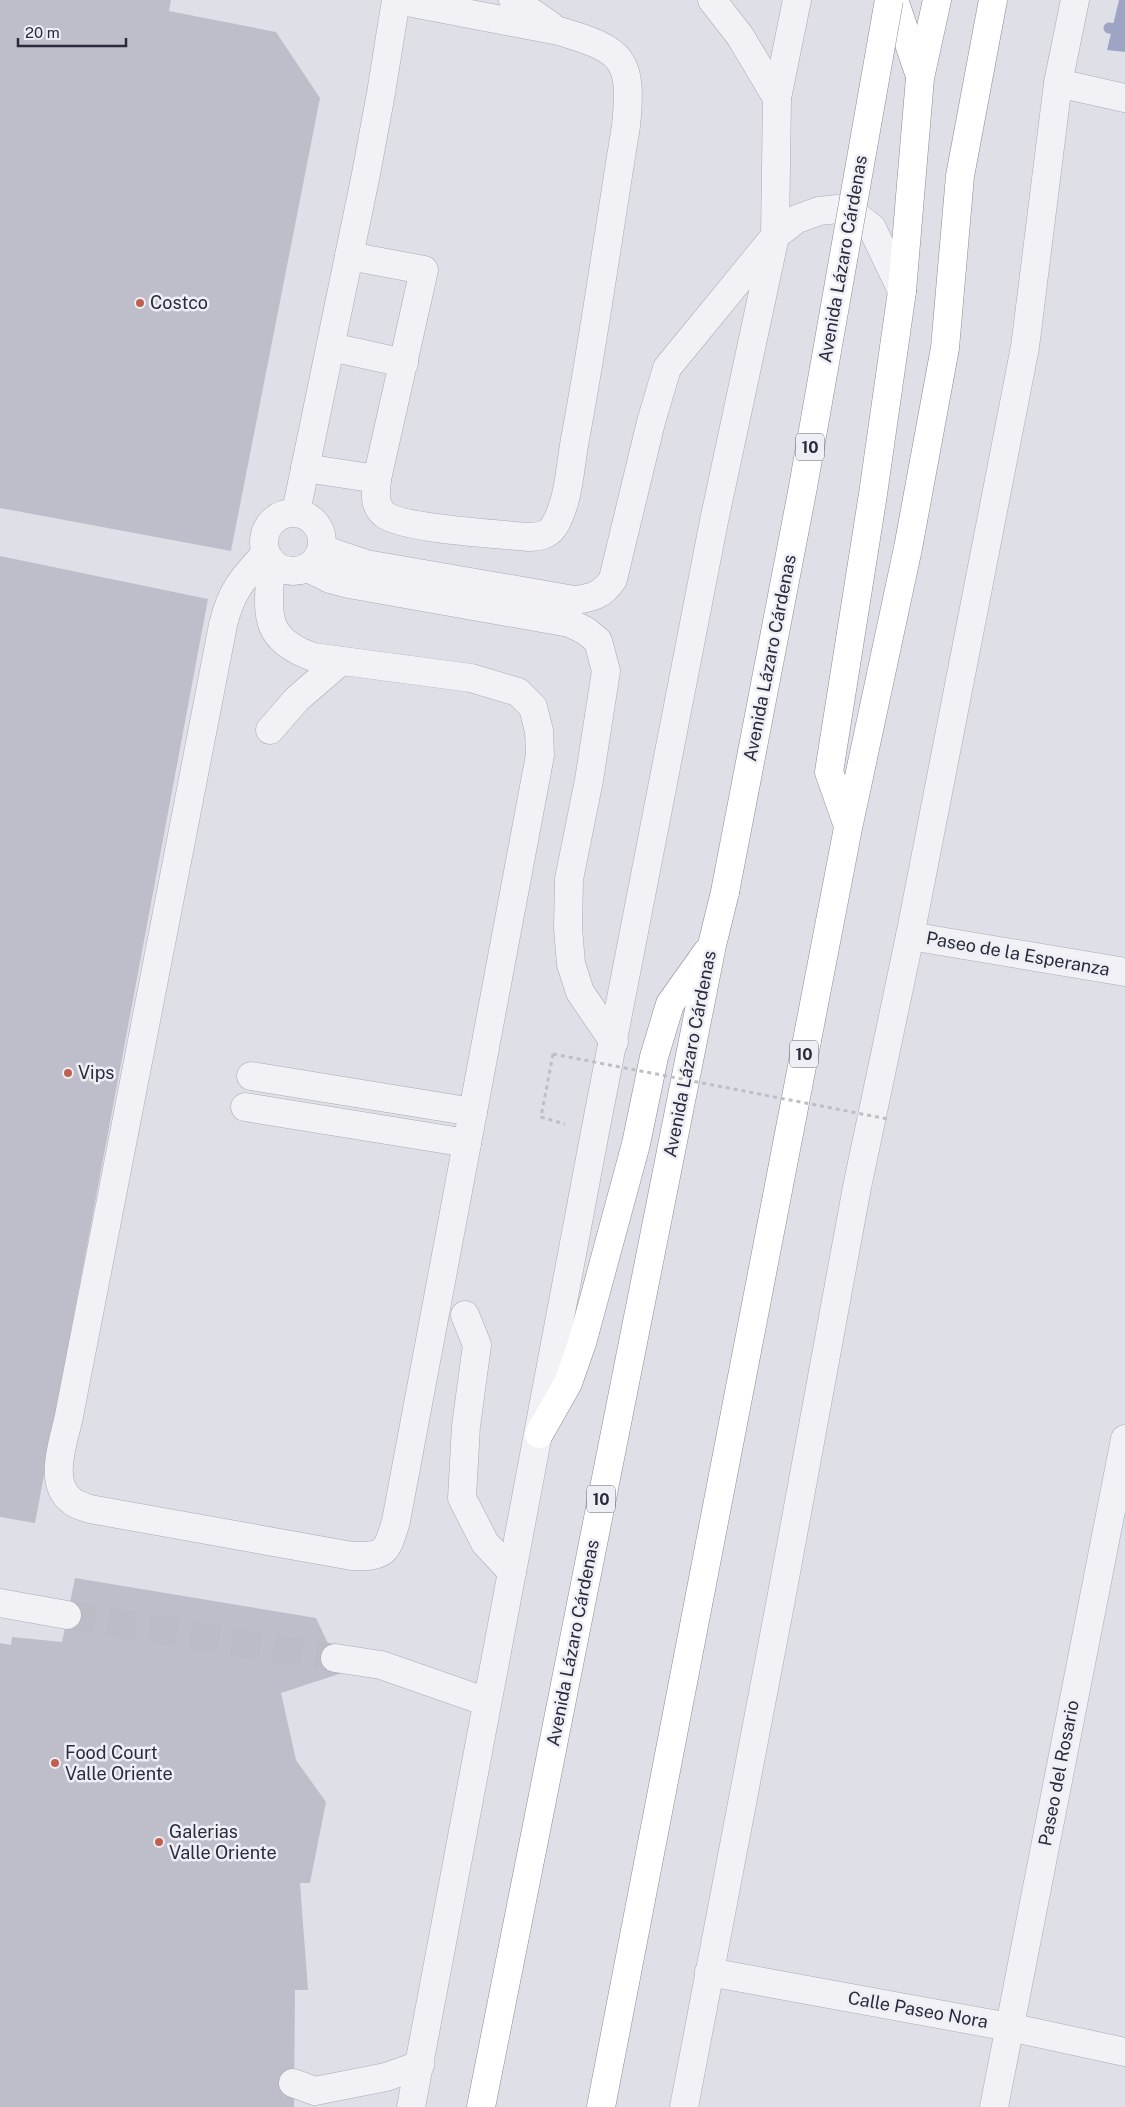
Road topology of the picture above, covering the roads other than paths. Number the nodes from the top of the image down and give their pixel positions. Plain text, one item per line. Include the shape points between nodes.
1 (396, 0) edge
2 (513, 0) edge
3 (712, 0) edge
4 (797, 0) edge
5 (889, 0) edge
6 (894, 0) edge
7 (937, 0) edge
8 (993, 0) edge
9 (1075, 0) edge
10 (559, 31) junction
11 (920, 78) junction
12 (1058, 84) junction
13 (777, 98) junction
14 (1125, 98) edge
15 (775, 236) junction
16 (349, 256) junction
17 (902, 291) junction
18 (331, 347) junction
19 (404, 363) junction
20 (305, 468) junction
21 (377, 479) junction
22 (296, 512) junction
23 (268, 557) junction
24 (315, 558) junction
25 (342, 661) junction
26 (270, 730) dead end
27 (848, 828) junction
28 (910, 936) junction
29 (712, 945) junction
30 (1125, 972) edge
31 (614, 1042) junction
32 (251, 1076) dead end
33 (245, 1107) dead end
34 (473, 1112) junction
35 (467, 1143) junction
36 (465, 1315) dead end
37 (539, 1434) junction
38 (1125, 1439) edge
39 (512, 1572) junction
40 (0, 1603) edge
41 (67, 1615) tunnel mouth
42 (335, 1658) tunnel mouth
43 (487, 1702) junction
44 (709, 1972) junction
45 (1009, 2027) junction
46 (1125, 2052) edge
47 (420, 2065) junction
48 (294, 2083) dead end
49 (411, 2107) edge
50 (480, 2107) edge
51 (601, 2107) edge
52 (684, 2107) edge
53 (994, 2107) edge

1 - 10 street
1 - 16 street
2 - 10 street
3 - 13 street via 740,36
4 - 13 street
5 - 29 highway, Avenida Lázaro Cárdenas / 10, bridge via 803,487 726,892
6 - 11 highway
7 - 11 highway
8 - 27 highway, 10 via 960,176 945,348 908,548
9 - 12 street
10 - 21 street via 604,46 617,56 628,86 626,126 585,387 560,517 549,533 540,537 404,524 384,514 377,504
11 - 17 highway
12 - 14 street
12 - 28 street via 1026,346
13 - 15 street
15 - 17 street via 796,219 819,211 838,209 852,212 872,228
15 - 24 street via 667,368 612,579 600,594 574,600
15 - 31 street via 714,522
16 - 18 street
16 - 19 street via 424,270
17 - 27 highway via 829,772
18 - 19 street
18 - 20 street
19 - 21 street
20 - 21 street
20 - 22 street
22 - 23 street via 276,517 269,525 264,543
22 - 24 street via 315,522 323,537
23 - 24 street via 278,568 287,571 298,571
23 - 25 street via 269,611 275,632 296,651
23 - 35 street via 235,590 227,605 59,1470 63,1492 72,1502 90,1509 352,1556 380,1554 390,1544 396,1521
24 - 31 street via 330,579 570,623 598,642 606,671 569,879 568,928 571,964 580,992
25 - 26 street via 297,699
25 - 34 street via 470,678 518,692 532,707 539,731 540,755
27 - 51 highway, 10
28 - 30 street, Paseo de la Esperanza
28 - 44 street via 857,1187
29 - 37 highway via 670,1004 582,1344 568,1383
29 - 50 highway, Avenida Lázaro Cárdenas / 10
31 - 37 street
32 - 34 street
33 - 35 street
34 - 35 street
36 - 39 street via 477,1346 466,1426 462,1498 485,1543
37 - 39 street
38 - 45 street, Paseo del Rosario
39 - 43 street
40 - 41 street
42 - 43 street via 381,1665
43 - 47 street
44 - 45 street, Calle Paseo Nora
44 - 52 street
45 - 46 street, Calle Paseo Nora
45 - 53 street, Paseo del Rosario
47 - 48 street via 386,2077 315,2091
47 - 49 street

